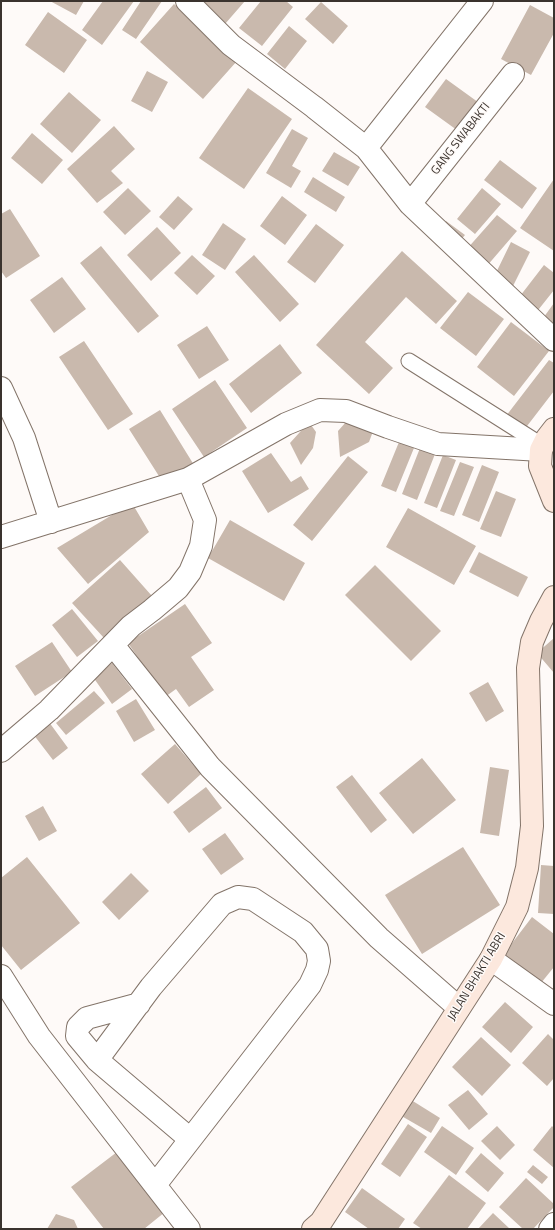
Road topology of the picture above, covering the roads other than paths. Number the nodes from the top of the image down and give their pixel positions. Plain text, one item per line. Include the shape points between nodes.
1 (187, 1) edge
2 (478, 2) edge
3 (513, 74) dead end
4 (366, 148) junction
5 (410, 204) junction
6 (554, 340) edge
7 (409, 361) dead end
8 (1, 388) edge
9 (546, 442) edge
10 (188, 479) junction
11 (554, 501) edge
12 (51, 522) junction
13 (1, 537) edge
14 (554, 598) edge
15 (113, 645) junction
16 (1, 751) edge
17 (491, 959) junction
18 (1, 976) edge
19 (139, 1004) junction
20 (554, 1004) edge
21 (459, 1008) junction
22 (97, 1060) junction
23 (190, 1139) junction
24 (155, 1185) junction
25 (554, 1224) edge
26 (189, 1229) edge
27 (313, 1229) edge
28 (550, 1229) edge

1 - 4 street via 232,45
2 - 4 street
3 - 5 street, GANG SWABAKTI
4 - 5 street
5 - 6 street
7 - 9 lane
8 - 12 street via 24,438
9 - 10 street via 438,444 346,411 320,410 286,424
9 - 11 street via 540,466
10 - 12 street
10 - 15 street via 205,520 201,546 190,572 178,588 131,626
12 - 13 street
14 - 17 street, JALAN BHAKTI ABRI via 532,642 528,668 532,826 527,868 517,907
15 - 16 street via 49,710
15 - 21 street via 210,767 379,938
17 - 20 street
17 - 21 street, JALAN BHAKTI ABRI
18 - 24 street via 39,1036
19 - 22 street
19 - 22 street via 87,1018 78,1027 77,1036
19 - 23 street via 222,904 238,897 253,899 303,932 317,949 320,961 310,985
21 - 27 street, JALAN BHAKTI ABRI via 321,1222
22 - 23 street
23 - 24 street
24 - 26 street
25 - 28 street

